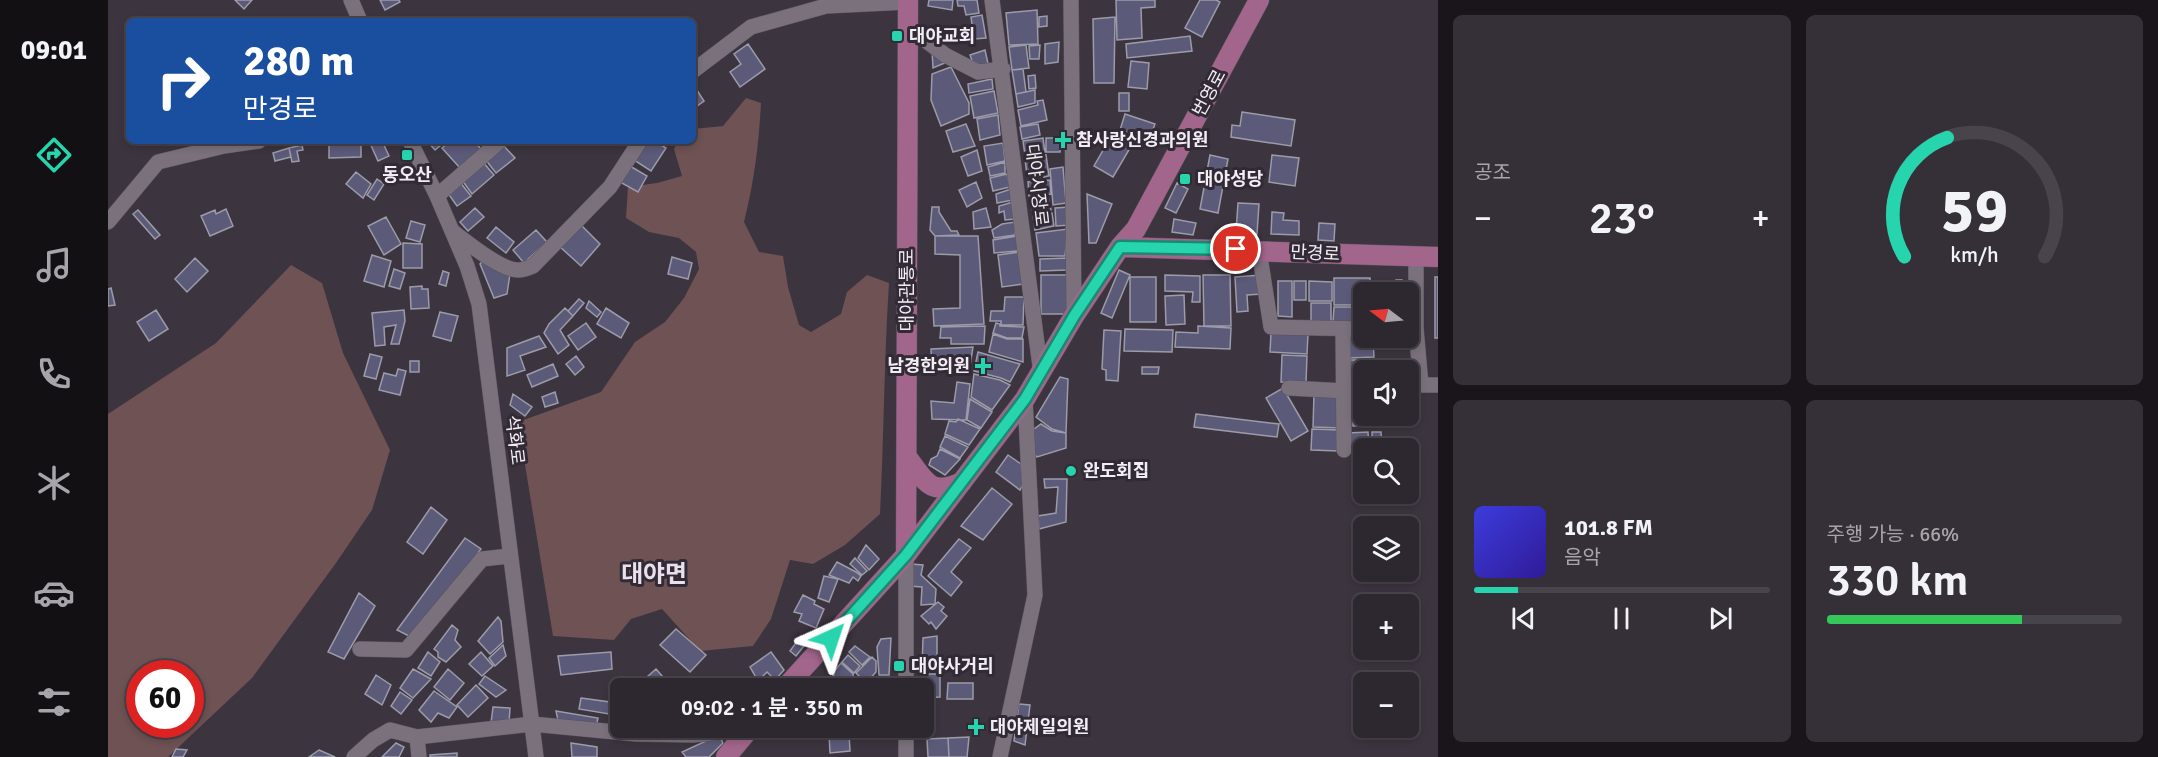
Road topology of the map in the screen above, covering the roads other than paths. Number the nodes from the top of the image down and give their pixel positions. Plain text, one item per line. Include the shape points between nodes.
1 (351, 0) edge
2 (992, 0) edge
3 (1071, 0) edge
4 (1248, 0) edge
5 (1259, 0) edge
6 (908, 1) edge
7 (824, 3) edge
8 (359, 18) edge
9 (908, 27) junction
10 (696, 69) edge
11 (1003, 69) junction
12 (238, 144) edge
13 (411, 144) edge
14 (497, 144) edge
15 (638, 144) edge
16 (437, 196) junction
17 (108, 222) edge
18 (451, 231) junction
19 (1120, 247) junction
20 (1259, 250) junction
21 (1416, 257) junction
22 (1438, 257) edge
23 (1415, 282) edge
24 (1074, 316) junction
25 (1344, 330) junction
26 (1353, 330) edge
27 (1415, 348) edge
28 (1041, 374) junction
29 (1438, 385) edge
30 (1289, 388) dead end
31 (1345, 392) junction
32 (1353, 392) edge
33 (1025, 399) junction
34 (1344, 450) dead end
35 (907, 457) junction
36 (962, 482) junction
37 (906, 555) junction
38 (510, 556) junction
39 (360, 649) dead end
40 (794, 678) edge
41 (906, 678) edge
42 (532, 724) junction
43 (610, 732) edge
44 (417, 738) junction
45 (741, 738) edge
46 (906, 738) edge
47 (354, 757) edge
48 (420, 757) edge
49 (536, 757) edge
50 (726, 757) edge
51 (906, 757) edge
52 (1000, 757) edge

1 - 8 street
2 - 11 street, 대야시장로
3 - 24 street
4 - 19 main road, 번영로
5 - 19 main road, 번영로 via 1136,229
6 - 7 street
6 - 9 main road, 대야관통로
7 - 10 street via 751,27
9 - 11 street via 945,55 978,72
9 - 35 main road, 대야관통로
11 - 28 street, 대야시장로
12 - 17 street via 158,162
13 - 16 street, 석화로
14 - 16 street
15 - 18 street via 610,187 533,266 512,270 484,256
16 - 18 street, 석화로
18 - 38 street, 석화로 via 479,304
19 - 20 main road, 만경로
19 - 24 main road, 번영로
20 - 21 main road, 만경로
20 - 25 street via 1271,327
21 - 22 main road, 만경로
21 - 23 street
24 - 28 main road, 번영로
25 - 26 street
25 - 31 street
27 - 29 street via 1421,385
28 - 33 main road, 번영로
30 - 31 street
31 - 32 street
31 - 34 street
33 - 36 main road, 번영로
33 - 52 street via 1035,595
35 - 36 main road via 933,487 948,489
35 - 37 main road, 대야관통로
36 - 37 main road, 번영로
37 - 40 main road, 번영로
37 - 41 street, 대야관통로
38 - 39 street via 482,558 406,650
38 - 42 street, 석화로
42 - 43 street
42 - 44 street
42 - 49 street, 석화로
44 - 47 street via 390,730
44 - 48 street
45 - 50 main road
46 - 51 street

